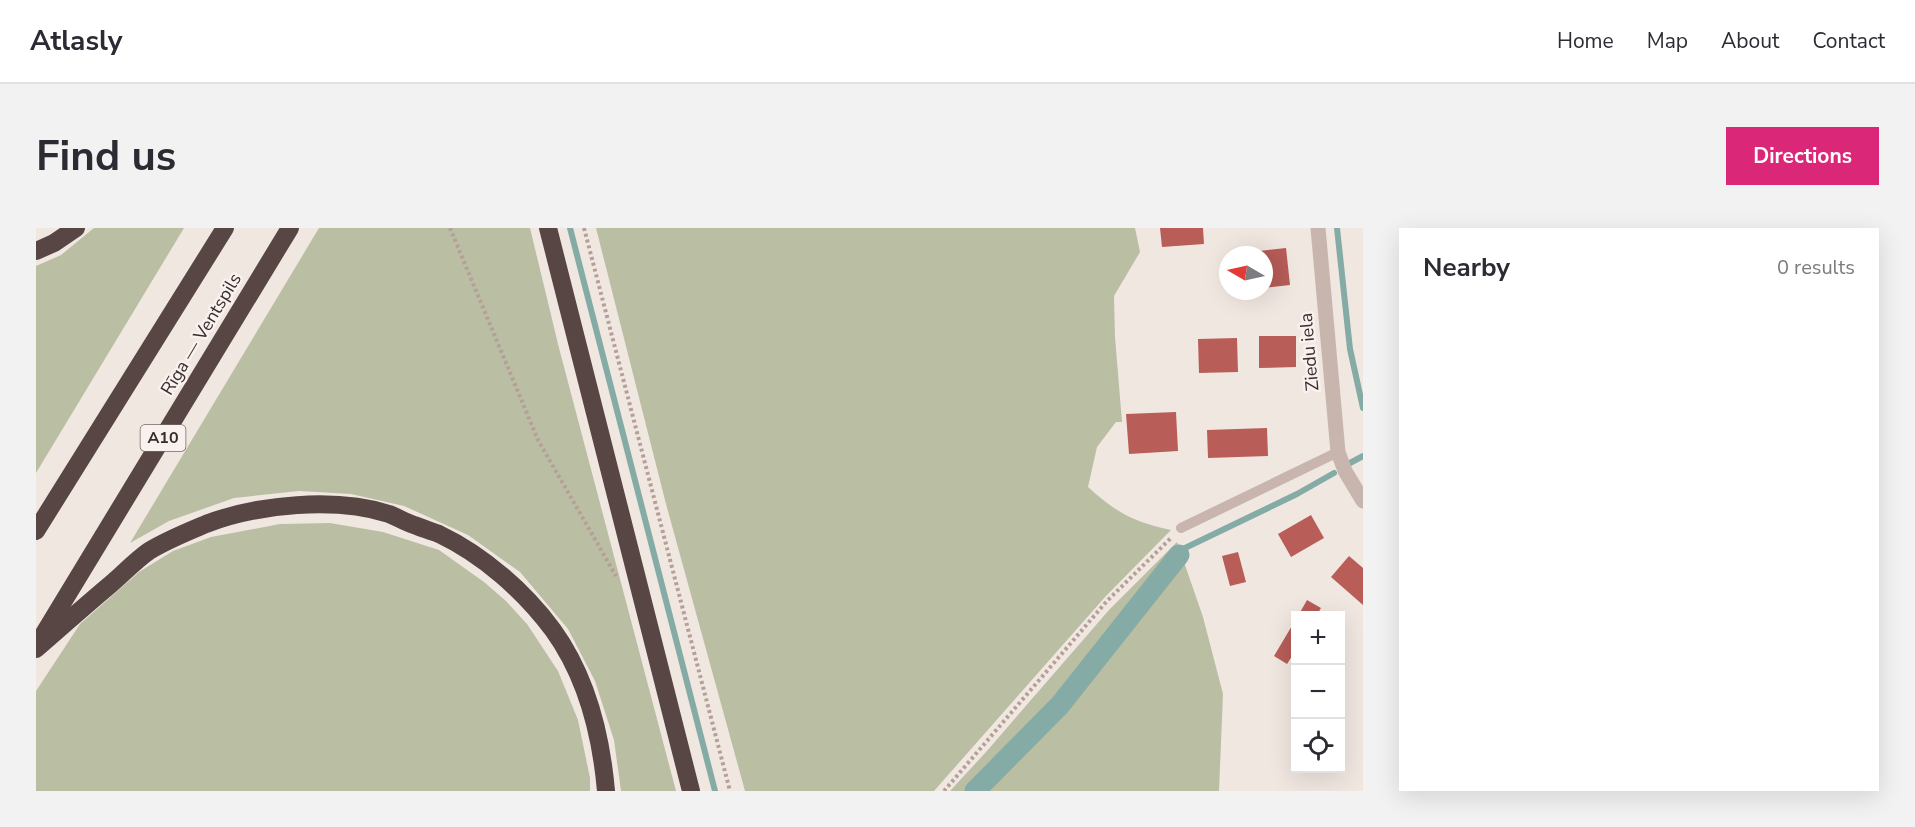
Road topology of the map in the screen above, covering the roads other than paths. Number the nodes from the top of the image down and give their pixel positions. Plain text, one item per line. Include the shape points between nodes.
1 (76, 228) edge
2 (225, 228) edge
3 (290, 228) edge
4 (548, 228) edge
5 (1318, 228) edge
6 (36, 251) edge
7 (1338, 452) junction
8 (1363, 501) edge
9 (1181, 528) road end
10 (36, 531) edge
11 (36, 648) edge
12 (606, 791) edge
13 (691, 791) edge

1 - 6 highway
2 - 10 highway, Rīga — Ventspils
3 - 11 highway, Rīga — Ventspils / A10
4 - 13 highway
5 - 7 street, Ziedu iela
7 - 8 street, Ziedu iela
7 - 9 lane
11 - 12 highway via 147,553 209,523 248,511 309,505 357,507 389,514 465,549 504,577 553,630 580,677 589,704 599,738

